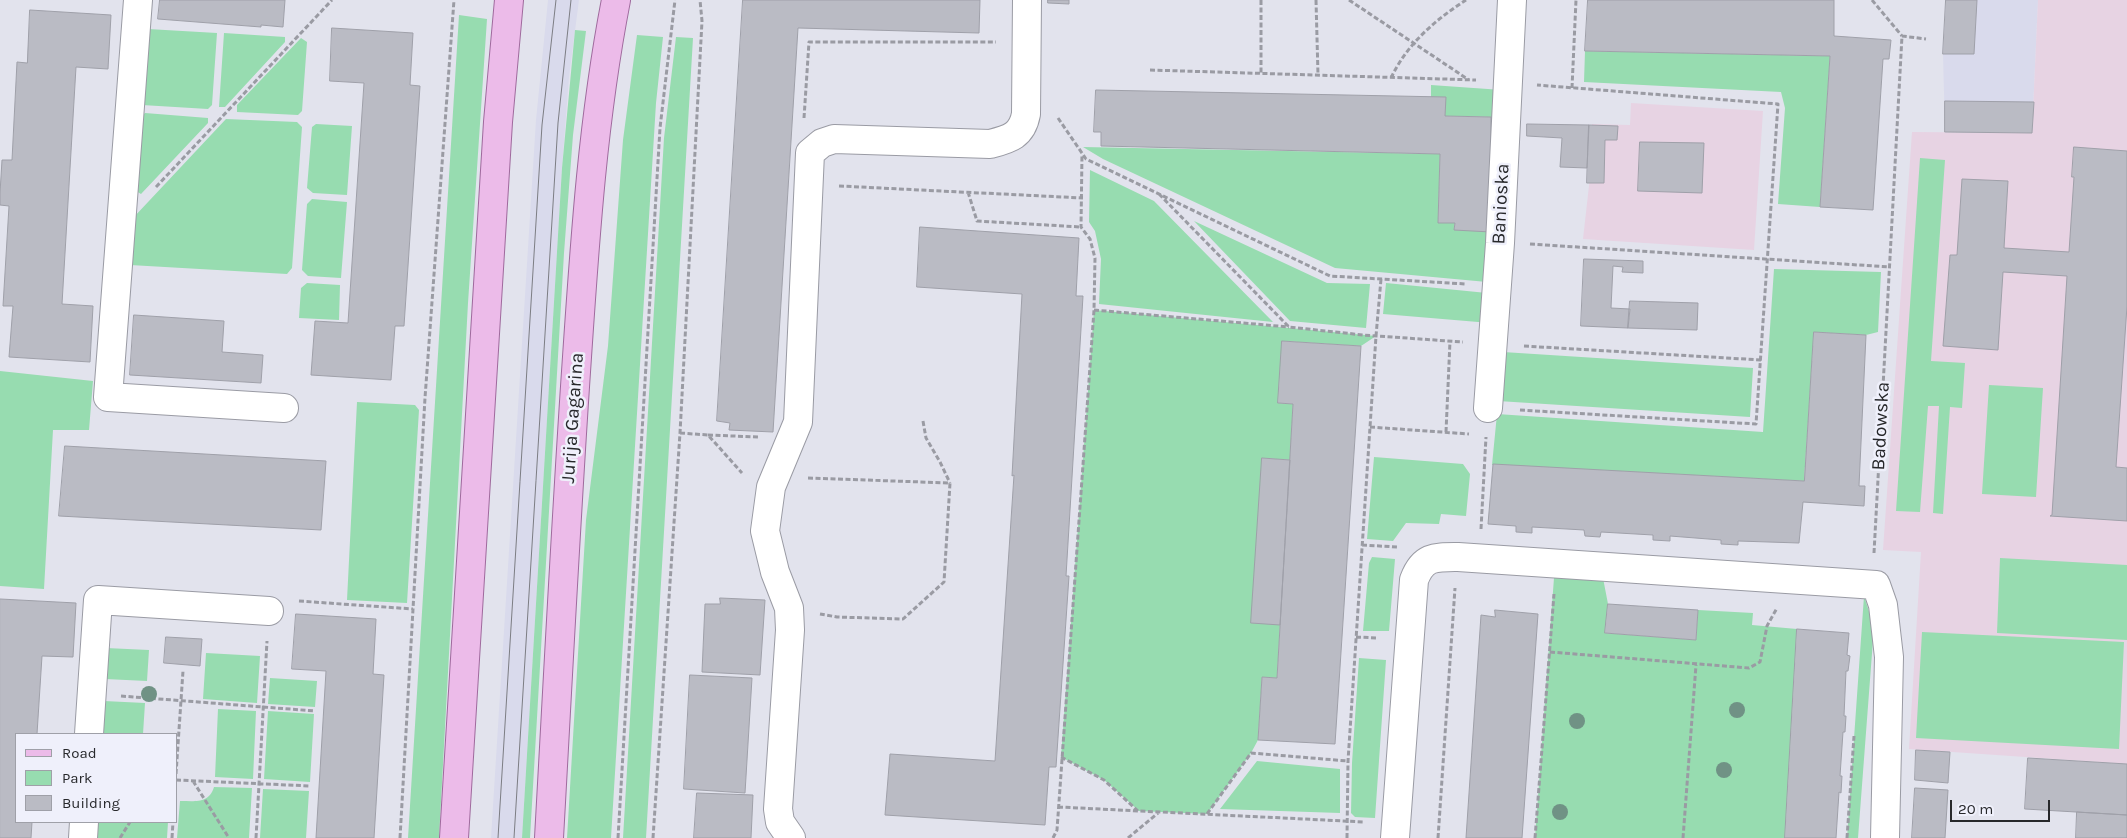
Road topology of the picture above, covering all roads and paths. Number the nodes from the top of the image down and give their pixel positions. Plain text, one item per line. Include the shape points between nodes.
1 (138, 0) edge
2 (332, 0) edge
3 (454, 0) edge
4 (509, 0) edge
5 (616, 0) edge
6 (675, 0) edge
7 (700, 0) edge
8 (1027, 0) edge
9 (1261, 0) edge
10 (1316, 0) edge
11 (1349, 0) edge
12 (1466, 0) edge
13 (1512, 0) edge
14 (1576, 0) edge
15 (1872, 0) edge
16 (1902, 36) junction
17 (1926, 39) dead end
18 (1413, 44) junction
19 (1150, 70) dead end
20 (1261, 74) junction
21 (1318, 75) junction
22 (1391, 78) junction
23 (1470, 80) junction
24 (1508, 83) junction
25 (1572, 88) junction
26 (1056, 116) dead end
27 (1082, 154) junction
28 (809, 184) junction
29 (968, 192) junction
30 (1159, 194) junction
31 (1083, 198) junction
32 (122, 223) junction
33 (1082, 228) junction
34 (1500, 242) junction
35 (1767, 259) junction
36 (1890, 267) junction
37 (1381, 279) junction
38 (1496, 286) junction
39 (1094, 310) junction
40 (1289, 327) junction
41 (1376, 336) junction
42 (1450, 341) junction
43 (1493, 344) junction
44 (1761, 360) junction
45 (284, 408) dead end
46 (1488, 408) joint
47 (923, 421) dead end
48 (1370, 427) junction
49 (1446, 432) junction
50 (680, 433) junction
51 (1470, 434) dead end
52 (1478, 434) dead end
53 (708, 435) junction
54 (793, 437) junction
55 (950, 483) junction
56 (772, 489) junction
57 (1480, 537) dead end
58 (1458, 557) junction
59 (1556, 564) junction
60 (1778, 578) junction
61 (1876, 585) junction
62 (790, 608) junction
63 (413, 610) junction
64 (269, 611) junction
65 (1550, 652) junction
66 (1696, 665) junction
67 (183, 671) dead end
68 (92, 694) junction
69 (181, 701) junction
70 (264, 707) junction
71 (315, 711) dead end
72 (90, 733) edge
73 (178, 745) edge
74 (1061, 758) junction
75 (1348, 761) junction
76 (178, 780) edge
77 (192, 781) junction
78 (259, 784) junction
79 (310, 786) dead end
80 (1058, 807) junction
81 (1139, 811) junction
82 (1159, 812) junction
83 (1207, 814) junction
84 (1348, 821) junction
85 (84, 823) edge
86 (129, 823) edge
87 (173, 823) edge
88 (1395, 831) edge
89 (82, 838) edge
90 (120, 838) edge
91 (172, 838) edge
92 (229, 838) edge
93 (256, 838) edge
94 (400, 838) edge
95 (454, 838) edge
96 (549, 838) edge
97 (618, 838) edge
98 (654, 838) edge
99 (792, 838) edge
100 (1053, 838) edge
101 (1128, 838) edge
102 (1347, 838) edge
103 (1438, 838) edge
104 (1535, 838) edge
105 (1683, 838) edge
106 (1885, 838) edge

1 - 32 street
2 - 32 path
3 - 63 path
4 - 95 main road via 498,122
5 - 96 main road, Jurija Gagarina via 596,125 586,229
6 - 97 path via 660,128
7 - 50 path via 702,21
8 - 28 street via 1026,114 1024,125 1016,134 990,144 834,139 822,143 810,153
9 - 20 path
10 - 21 path
11 - 18 path
12 - 18 path via 1443,15
13 - 24 street, Banioska
14 - 25 path
15 - 16 path
16 - 17 path
16 - 36 path, Badowska
18 - 22 path
18 - 23 path
19 - 20 path
20 - 21 path
21 - 22 path
22 - 23 path
23 - 24 path
24 - 25 path
24 - 34 street, Banioska
25 - 35 path via 1778,104
26 - 27 path
27 - 30 path via 1086,160
27 - 31 path
28 - 29 path
28 - 54 street via 799,411
29 - 31 path
29 - 33 path via 977,221
30 - 37 path via 1330,276
30 - 40 path
31 - 33 path
32 - 45 street via 108,397
33 - 39 path via 1090,240 1095,258
34 - 35 path
34 - 38 street, Banioska
35 - 36 path
35 - 44 path
36 - 61 path, Badowska via 1874,554
37 - 38 path
37 - 41 path
38 - 43 street, Banioska
39 - 40 path
39 - 74 path
40 - 41 path
41 - 42 path
41 - 48 path
42 - 43 path
42 - 49 path
43 - 44 path
43 - 46 street, Banioska
44 - 46 path via 1756,424
47 - 55 path via 926,438
48 - 49 path
48 - 75 path
49 - 51 path
50 - 53 path
50 - 98 path
52 - 57 path via 1487,435
53 - 54 path
53 - 56 path
54 - 56 street
55 - 56 path
55 - 62 path via 944,582 903,618 836,617
56 - 62 street via 765,531 775,572
58 - 59 street
58 - 88 street via 1426,561 1414,580
58 - 103 path
59 - 60 street
59 - 65 path
60 - 61 street
60 - 66 path via 1777,608 1767,626 1760,662 1749,668
61 - 106 street via 1883,605 1889,657
62 - 99 street via 778,809 780,822
63 - 64 path via 270,599
63 - 94 path
64 - 68 street via 98,600
64 - 70 path
65 - 66 path
65 - 104 path
66 - 105 path
67 - 69 path
68 - 69 path
68 - 72 street
69 - 70 path
69 - 73 path
70 - 71 path
70 - 78 path
74 - 80 path
74 - 81 path via 1104,780
75 - 83 path via 1251,753
75 - 84 path
76 - 77 path
77 - 78 path
77 - 92 path
78 - 79 path
78 - 93 path
80 - 81 path
80 - 100 path via 1057,830
81 - 82 path
82 - 83 path
82 - 101 path
83 - 84 path
84 - 88 path
84 - 102 path
85 - 89 street
86 - 90 path
87 - 91 path

